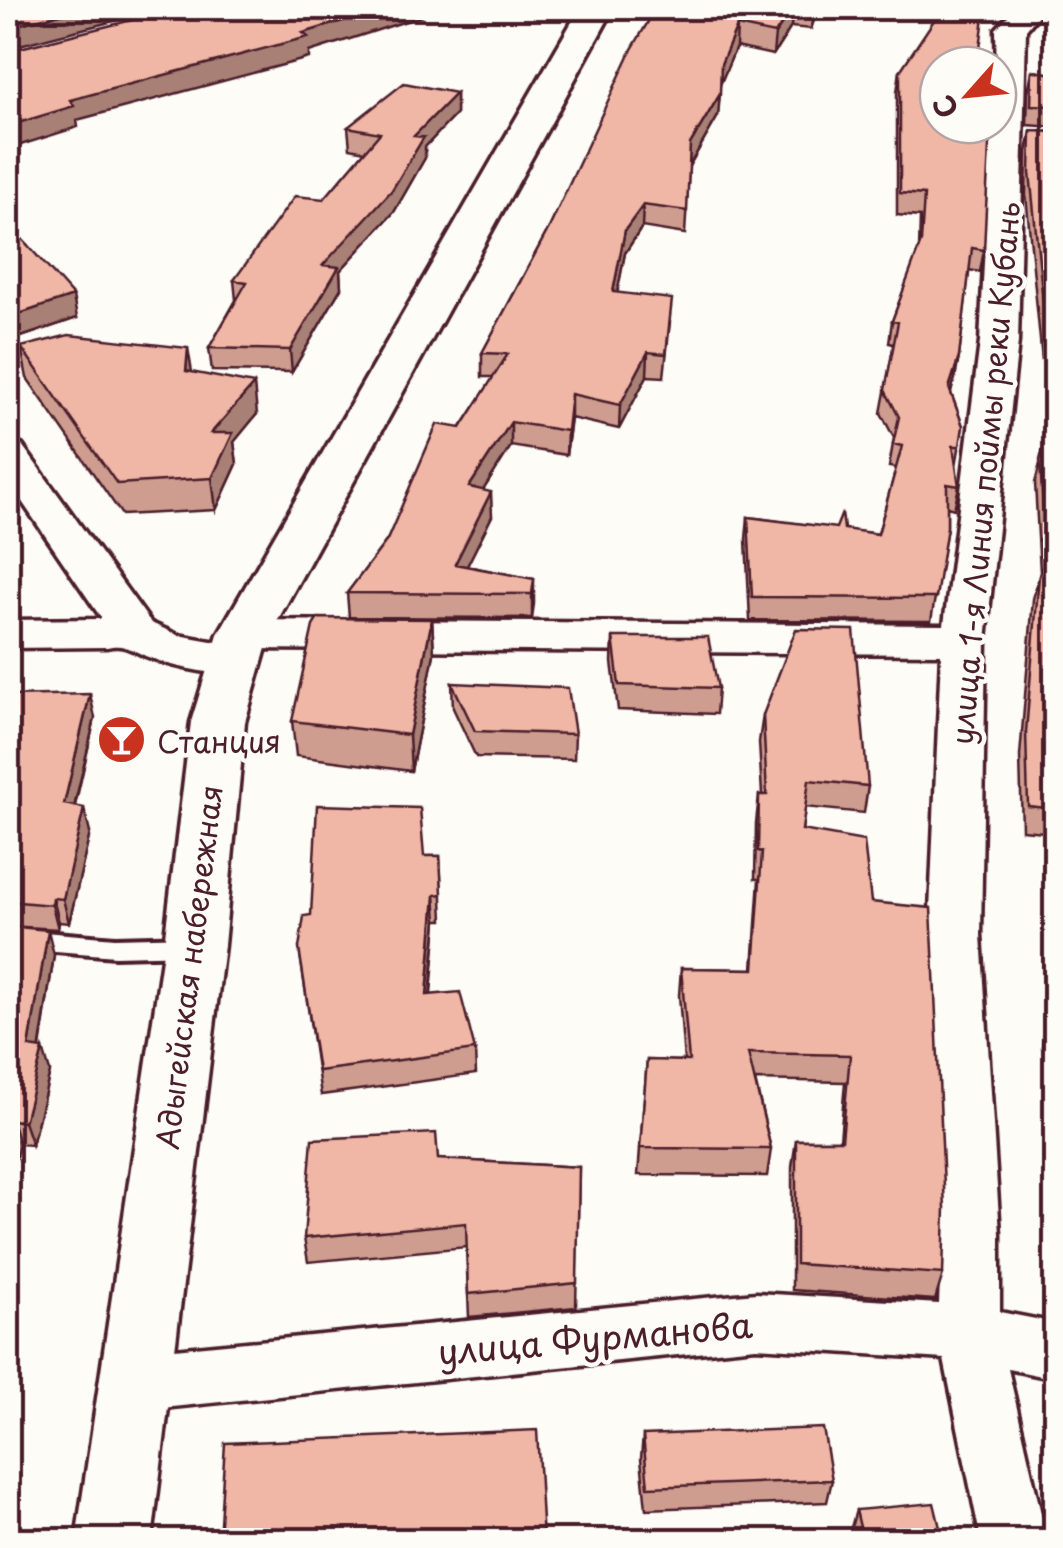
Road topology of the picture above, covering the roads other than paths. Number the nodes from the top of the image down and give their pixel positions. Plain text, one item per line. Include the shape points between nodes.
1 (597, 8) edge
2 (1025, 8) edge
3 (8, 453) edge
4 (8, 634) edge
5 (107, 634) dead end
6 (964, 640) junction
7 (241, 647) junction
8 (8, 938) edge
9 (194, 945) junction
10 (969, 1333) junction
11 (1056, 1351) edge
12 (133, 1382) junction
13 (114, 1540) edge
14 (1014, 1540) edge

1 - 7 street, Адыгейская набережная
2 - 6 street, улица 1-я Линия поймы реки Кубань via 1012,29 1025,139
3 - 7 street via 135,633 168,648
4 - 5 street
6 - 7 street
6 - 10 street, улица 1-я Линия поймы реки Кубань via 955,935 971,1234
7 - 9 street, Адыгейская набережная via 218,722
8 - 9 lane
9 - 12 street, Адыгейская набережная
10 - 11 street, улица Фурманова
10 - 12 street, улица Фурманова via 756,1320
10 - 14 street, улица 1-я Линия поймы реки Кубань
12 - 13 street, Адыгейская набережная

